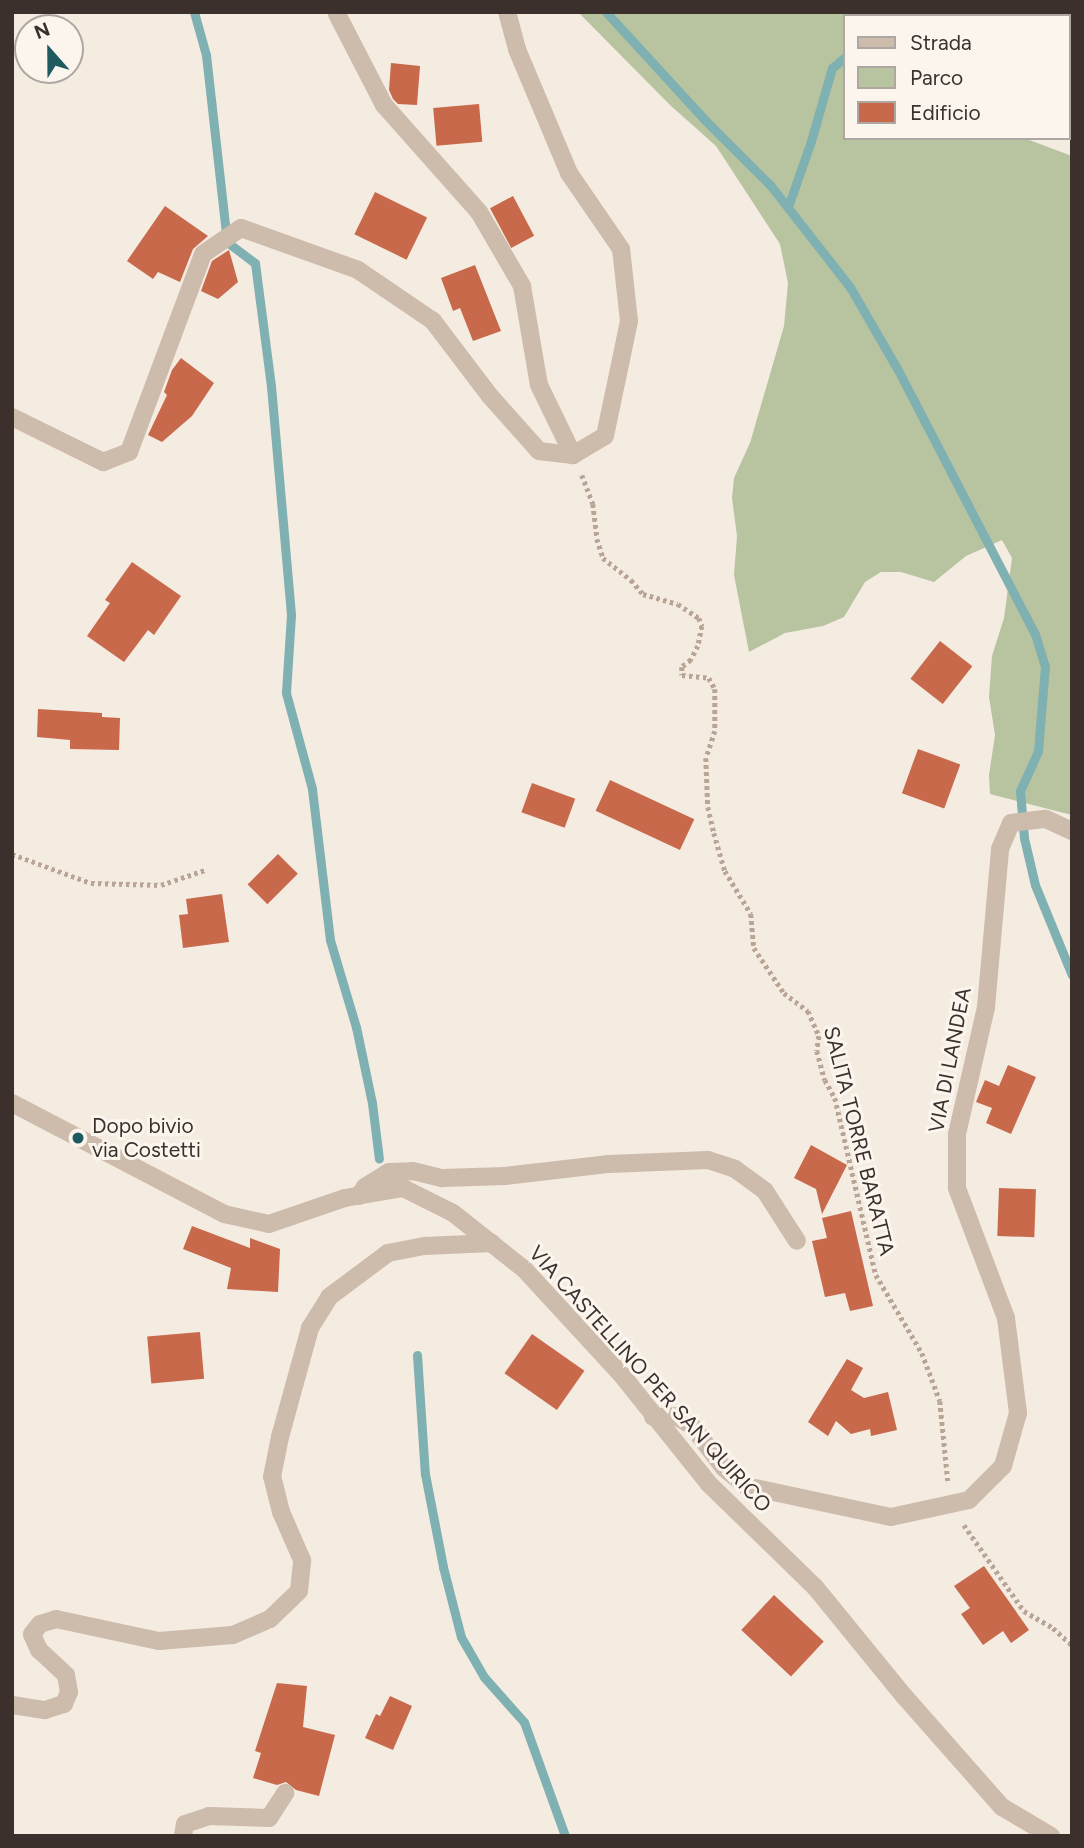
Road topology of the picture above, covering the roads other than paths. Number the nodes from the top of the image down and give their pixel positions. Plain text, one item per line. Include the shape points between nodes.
1 (507, 12) edge
2 (337, 14) dead end
3 (12, 417) edge
4 (573, 456) junction
5 (1072, 831) edge
6 (12, 1103) edge
7 (359, 1196) junction
8 (797, 1241) dead end
9 (492, 1243) junction
10 (653, 1417) junction
11 (12, 1705) edge
12 (285, 1793) dead end
13 (183, 1836) edge
14 (1051, 1836) edge

1 - 4 street via 517,49 569,173 621,249 629,321 605,436
2 - 4 street via 384,105 479,212 522,286 539,385
3 - 4 street via 103,462 129,452 203,254 241,228 358,270 422,313 539,451
5 - 10 street, VIA DI LANDEA via 1046,819 1012,822 1000,849 986,1007 957,1135 957,1188 1006,1318 1018,1413 1003,1466 969,1500 891,1517 746,1486 724,1468 692,1426 676,1416
6 - 7 street, VIA CASTELLINO PER SAN QUIRICO via 224,1214 268,1224
7 - 8 street via 389,1172 412,1171 442,1178 708,1160 735,1169 765,1191
7 - 9 street, VIA CASTELLINO PER SAN QUIRICO via 403,1188 453,1213
9 - 10 street, VIA CASTELLINO PER SAN QUIRICO via 524,1269 621,1374
9 - 11 street via 388,1253 330,1297 310,1328 272,1477 302,1560 299,1591 270,1619 233,1635 159,1641 56,1619 40,1624 32,1634 38,1650 66,1675 69,1692 64,1704 45,1710
10 - 14 street, VIA CASTELLINO PER SAN QUIRICO via 709,1484 815,1587 1002,1807
12 - 13 street via 269,1818 209,1816 185,1824

